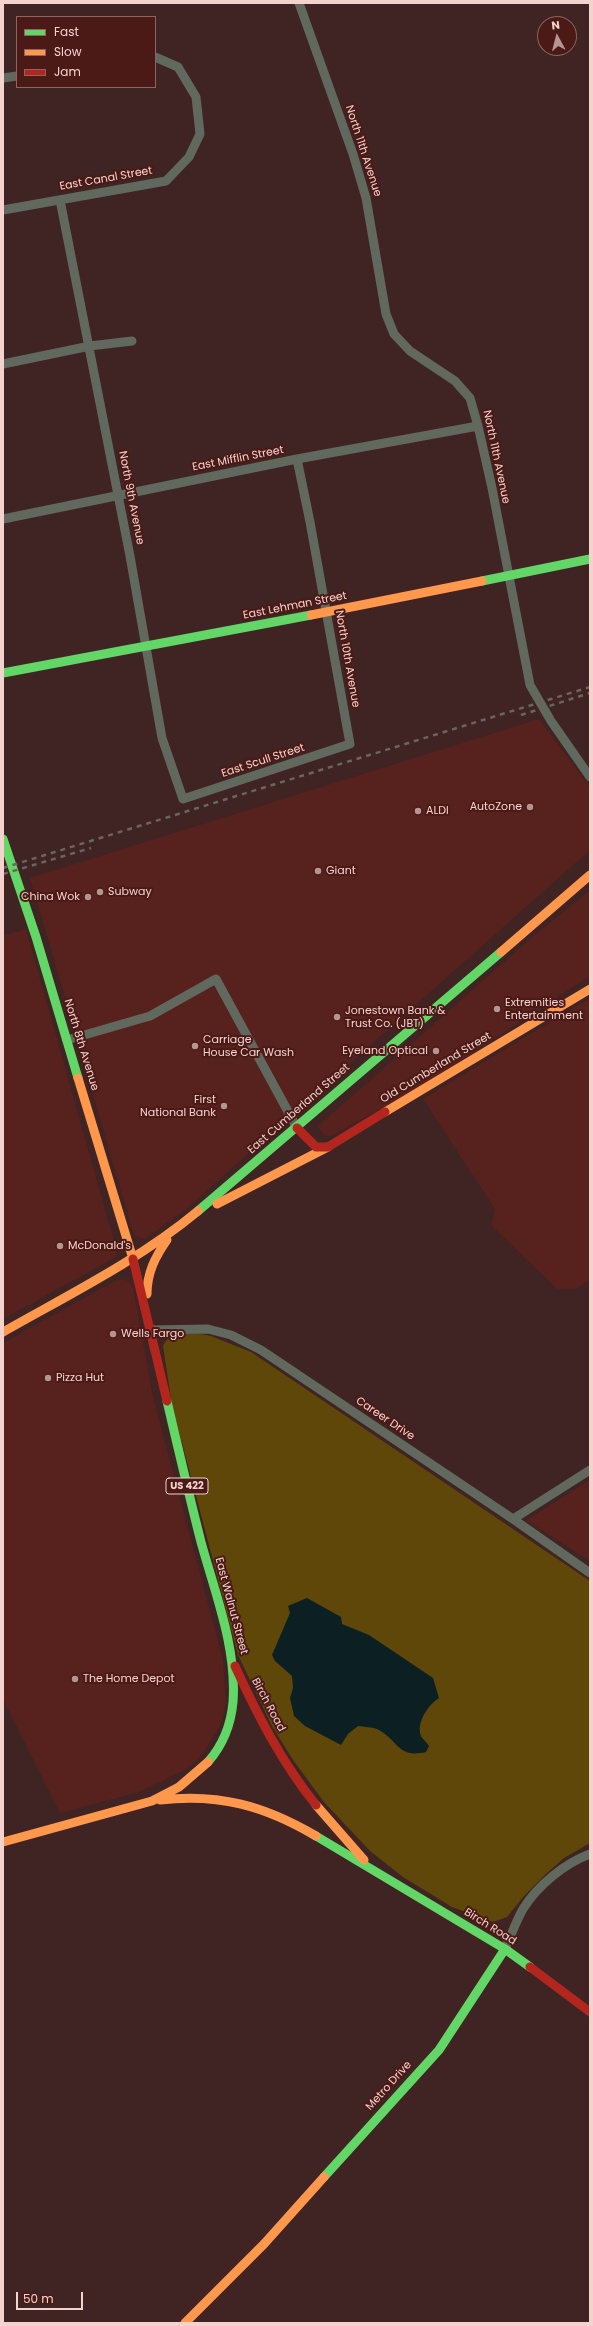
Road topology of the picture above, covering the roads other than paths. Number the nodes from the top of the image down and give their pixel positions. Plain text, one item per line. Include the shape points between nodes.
1 (299, 3) edge
2 (156, 57) edge
3 (16, 76) edge
4 (3, 78) edge
5 (60, 200) junction
6 (3, 210) edge
7 (132, 341) dead end
8 (90, 346) junction
9 (3, 364) edge
10 (478, 426) junction
11 (297, 459) junction
12 (117, 495) junction
13 (3, 519) edge
14 (590, 559) edge
15 (507, 577) junction
16 (326, 612) junction
17 (146, 647) junction
18 (3, 673) edge
19 (350, 744) joint
20 (590, 777) edge
21 (183, 799) joint
22 (3, 839) edge
23 (590, 875) edge
24 (590, 989) edge
25 (67, 1040) junction
26 (297, 1128) junction
27 (328, 1147) junction
28 (190, 1218) junction
29 (174, 1231) junction
30 (133, 1259) junction
31 (147, 1308) junction
32 (151, 1330) junction
33 (3, 1332) edge
34 (590, 1470) edge
35 (513, 1519) junction
36 (590, 1573) edge
37 (233, 1662) junction
38 (152, 1801) junction
39 (3, 1842) edge
40 (590, 1854) edge
41 (373, 1870) junction
42 (505, 1949) junction
43 (590, 2012) edge
44 (185, 2323) edge

1 - 10 street, North 11th Avenue via 353,154 366,198 386,314 394,334 410,351 455,381 470,398
2 - 5 street, East Canal Street via 178,67 196,97 200,134 188,157 166,181
3 - 4 street
5 - 6 street, East Canal Street
5 - 8 street, North 9th Avenue
7 - 8 street
8 - 9 street
8 - 12 street, North 9th Avenue
10 - 11 street, East Mifflin Street
10 - 15 street, North 11th Avenue
11 - 12 street, East Mifflin Street
11 - 16 street, North 10th Avenue
12 - 13 street, East Mifflin Street
12 - 17 street, North 9th Avenue
14 - 15 main road, East Lehman Street
15 - 16 main road, East Lehman Street
15 - 20 street, North 11th Avenue via 530,685 551,721
16 - 17 main road, East Lehman Street
16 - 19 street, North 10th Avenue
17 - 18 main road, East Lehman Street
17 - 21 street, North 9th Avenue via 162,738
19 - 21 street, East Scull Street
22 - 25 main road, North 8th Avenue
23 - 26 main road, East Cumberland Street / US 422
24 - 27 main road, Old Cumberland Street
25 - 26 street via 150,1016 216,979
25 - 30 main road, North 8th Avenue
26 - 27 main road via 316,1147
26 - 28 main road, East Cumberland Street / US 422
27 - 28 main road, Old Cumberland Street
28 - 29 main road, East Cumberland Street / US 422
29 - 30 main road, East Cumberland Street / US 422
29 - 31 main road, US 422 via 156,1256 148,1274
30 - 31 main road, East Walnut Street
30 - 33 main road, East Cumberland Street / US 422
31 - 32 main road, East Walnut Street / US 422
32 - 35 street, Career Drive via 208,1328 231,1335 261,1350
32 - 37 main road, East Walnut Street / US 422 via 188,1489
34 - 35 street
35 - 36 street, Career Drive
37 - 38 main road, East Walnut Street / US 422 via 234,1695 231,1718 217,1747 208,1762 191,1780
37 - 41 main road, Birch Road via 267,1730 299,1783
38 - 39 main road, East Walnut Street / US 422
38 - 41 main road, Birch Road via 185,1796 232,1801 259,1808 287,1819
40 - 42 street, Metro Drive via 556,1874 534,1896 523,1910
41 - 42 main road, Birch Road
42 - 43 main road, Birch Road
42 - 44 main road, Metro Drive via 438,2050 264,2244

